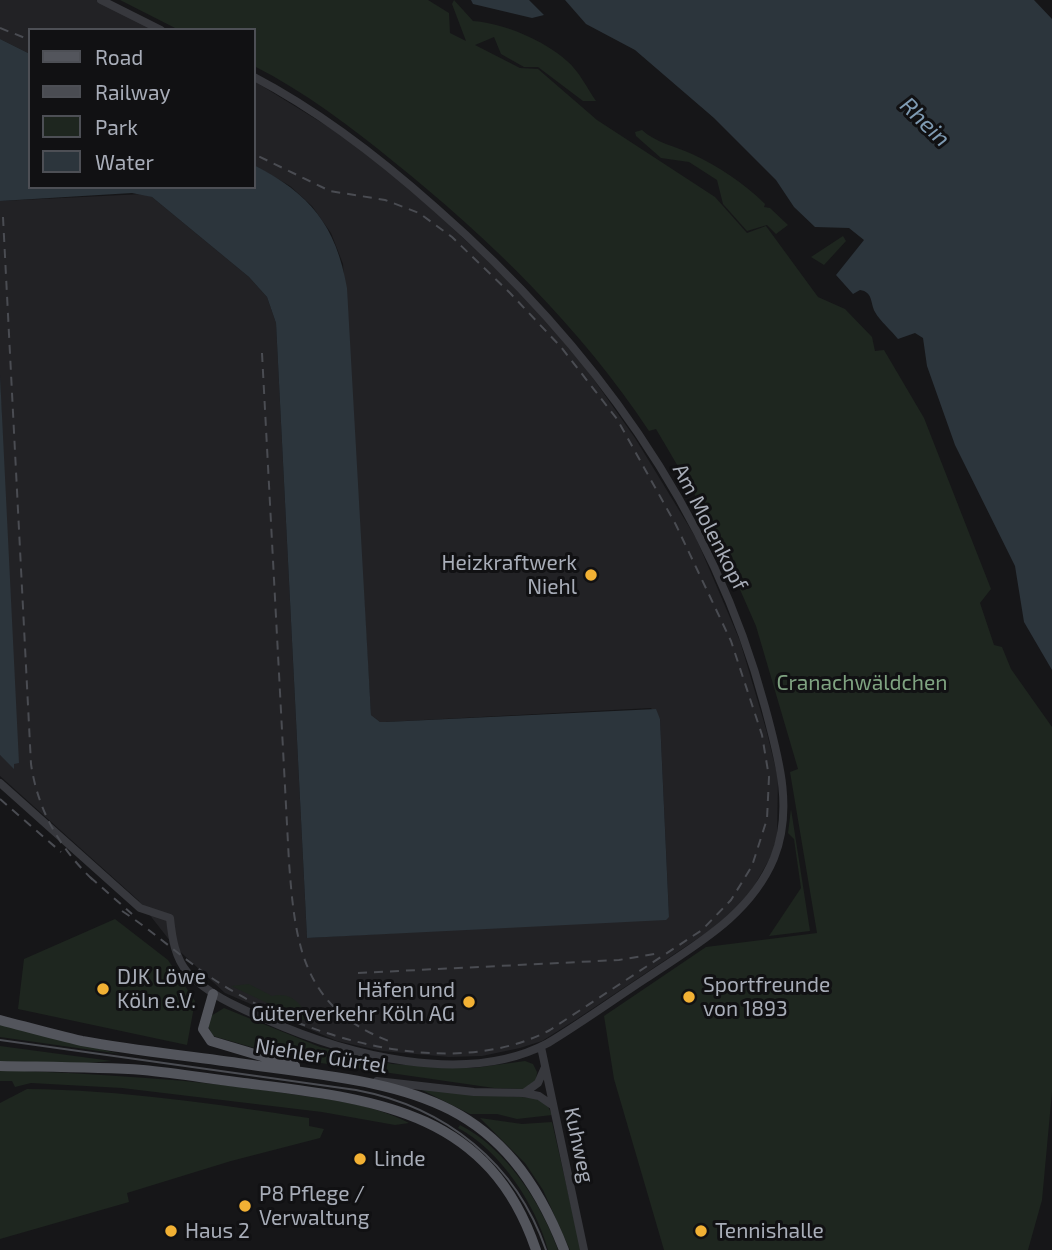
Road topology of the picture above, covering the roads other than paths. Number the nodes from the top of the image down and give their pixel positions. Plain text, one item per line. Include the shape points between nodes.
1 (101, 0) edge
2 (157, 28) edge
3 (256, 78) edge
4 (0, 783) edge
5 (213, 993) junction
6 (0, 1021) edge
7 (541, 1046) junction
8 (0, 1066) edge
9 (545, 1067) junction
10 (325, 1076) junction
11 (360, 1080) junction
12 (524, 1093) junction
13 (553, 1107) junction
14 (447, 1110) junction
15 (536, 1250) edge
16 (563, 1250) edge
17 (584, 1250) edge

1 - 2 street
3 - 7 street, Am Molenkopf via 333,124 392,168 519,286 584,359 640,434 694,525 756,674 784,802 778,844 763,881 717,930
4 - 5 street, Am Molenkopf via 140,908 170,918 176,953 188,972
5 - 7 street, Am Molenkopf via 289,1030 383,1057 484,1063
5 - 10 main road via 203,1029 211,1041
6 - 10 main road, Niehler Gürtel via 82,1041
6 - 14 main road, Niehler Gürtel via 106,1047 387,1088
7 - 9 street, Kuhweg
8 - 15 main road, Niehler Gürtel via 143,1070 364,1100 414,1115 478,1158 522,1215
9 - 12 street via 538,1083
9 - 13 street, Kuhweg
10 - 11 main road, Niehler Gürtel
11 - 12 street
11 - 14 main road, Niehler Gürtel via 413,1093
12 - 13 street via 546,1099
13 - 17 street, Kuhweg
14 - 16 main road, Niehler Gürtel via 515,1161 530,1179

